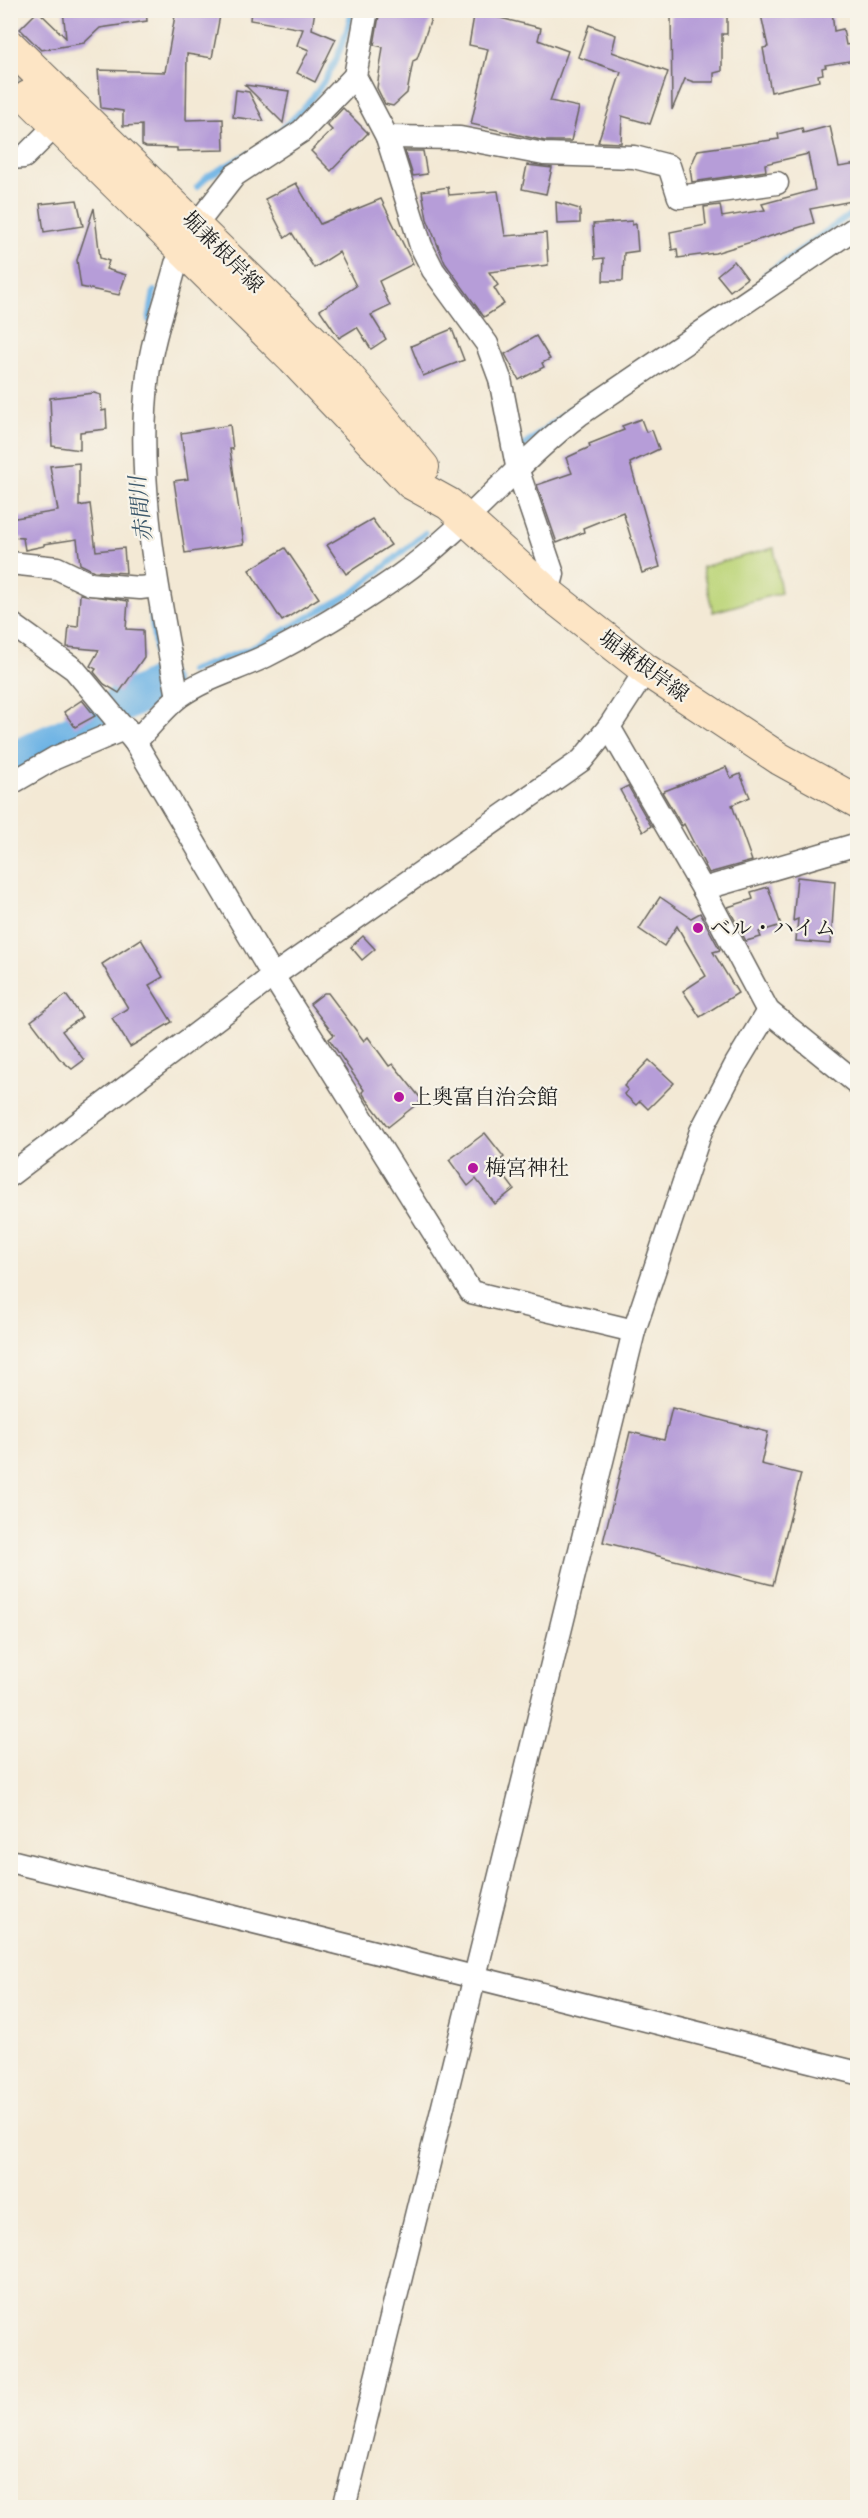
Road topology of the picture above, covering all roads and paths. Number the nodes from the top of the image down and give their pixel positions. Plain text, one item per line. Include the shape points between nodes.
1 (367, 10) edge
2 (10, 46) edge
3 (355, 76) junction
4 (25, 96) edge
5 (45, 136) junction
6 (387, 137) junction
7 (10, 158) edge
8 (777, 183) dead end
9 (196, 225) junction
10 (858, 226) edge
11 (176, 264) junction
12 (514, 459) junction
13 (418, 476) junction
14 (459, 513) junction
15 (10, 563) edge
16 (148, 587) junction
17 (548, 593) junction
18 (10, 623) edge
19 (646, 670) junction
20 (178, 697) junction
21 (609, 727) junction
22 (131, 735) junction
23 (10, 784) edge
24 (858, 802) edge
25 (858, 844) edge
26 (703, 889) junction
27 (273, 976) junction
28 (768, 1011) junction
29 (858, 1084) edge
30 (10, 1174) edge
31 (634, 1332) junction
32 (10, 1861) edge
33 (474, 1975) junction
34 (858, 2073) edge
35 (344, 2508) edge

1 - 3 street
2 - 9 main road, 堀兼根岸線
3 - 6 street
3 - 9 street via 302,131 235,175
4 - 5 main road, 堀兼根岸線
4 - 13 main road, 堀兼根岸線
5 - 7 street via 24,157
5 - 11 main road, 堀兼根岸線
6 - 8 street via 460,138 544,154 634,157 669,166 679,197
6 - 12 street via 421,246 433,270 487,344 500,379
9 - 13 main road, 堀兼根岸線 via 341,368
10 - 12 street
11 - 13 main road, 堀兼根岸線 via 286,372
11 - 16 street via 148,373 144,448
12 - 14 street
12 - 17 street via 553,574
13 - 14 main road, 堀兼根岸線
14 - 17 main road, 堀兼根岸線
14 - 20 street via 400,575 266,656 207,679
15 - 16 street via 57,568 90,584
16 - 20 street
17 - 19 main road, 堀兼根岸線
18 - 22 street via 74,669
19 - 21 street
19 - 24 main road, 堀兼根岸線 via 780,759
20 - 22 street
21 - 26 street
21 - 27 street via 582,760
22 - 23 street via 55,758
22 - 27 street
25 - 26 street
26 - 28 street
27 - 30 street
27 - 31 street via 471,1292
28 - 29 street
28 - 31 street via 701,1131
31 - 33 street
32 - 33 street
33 - 34 street
33 - 35 street

